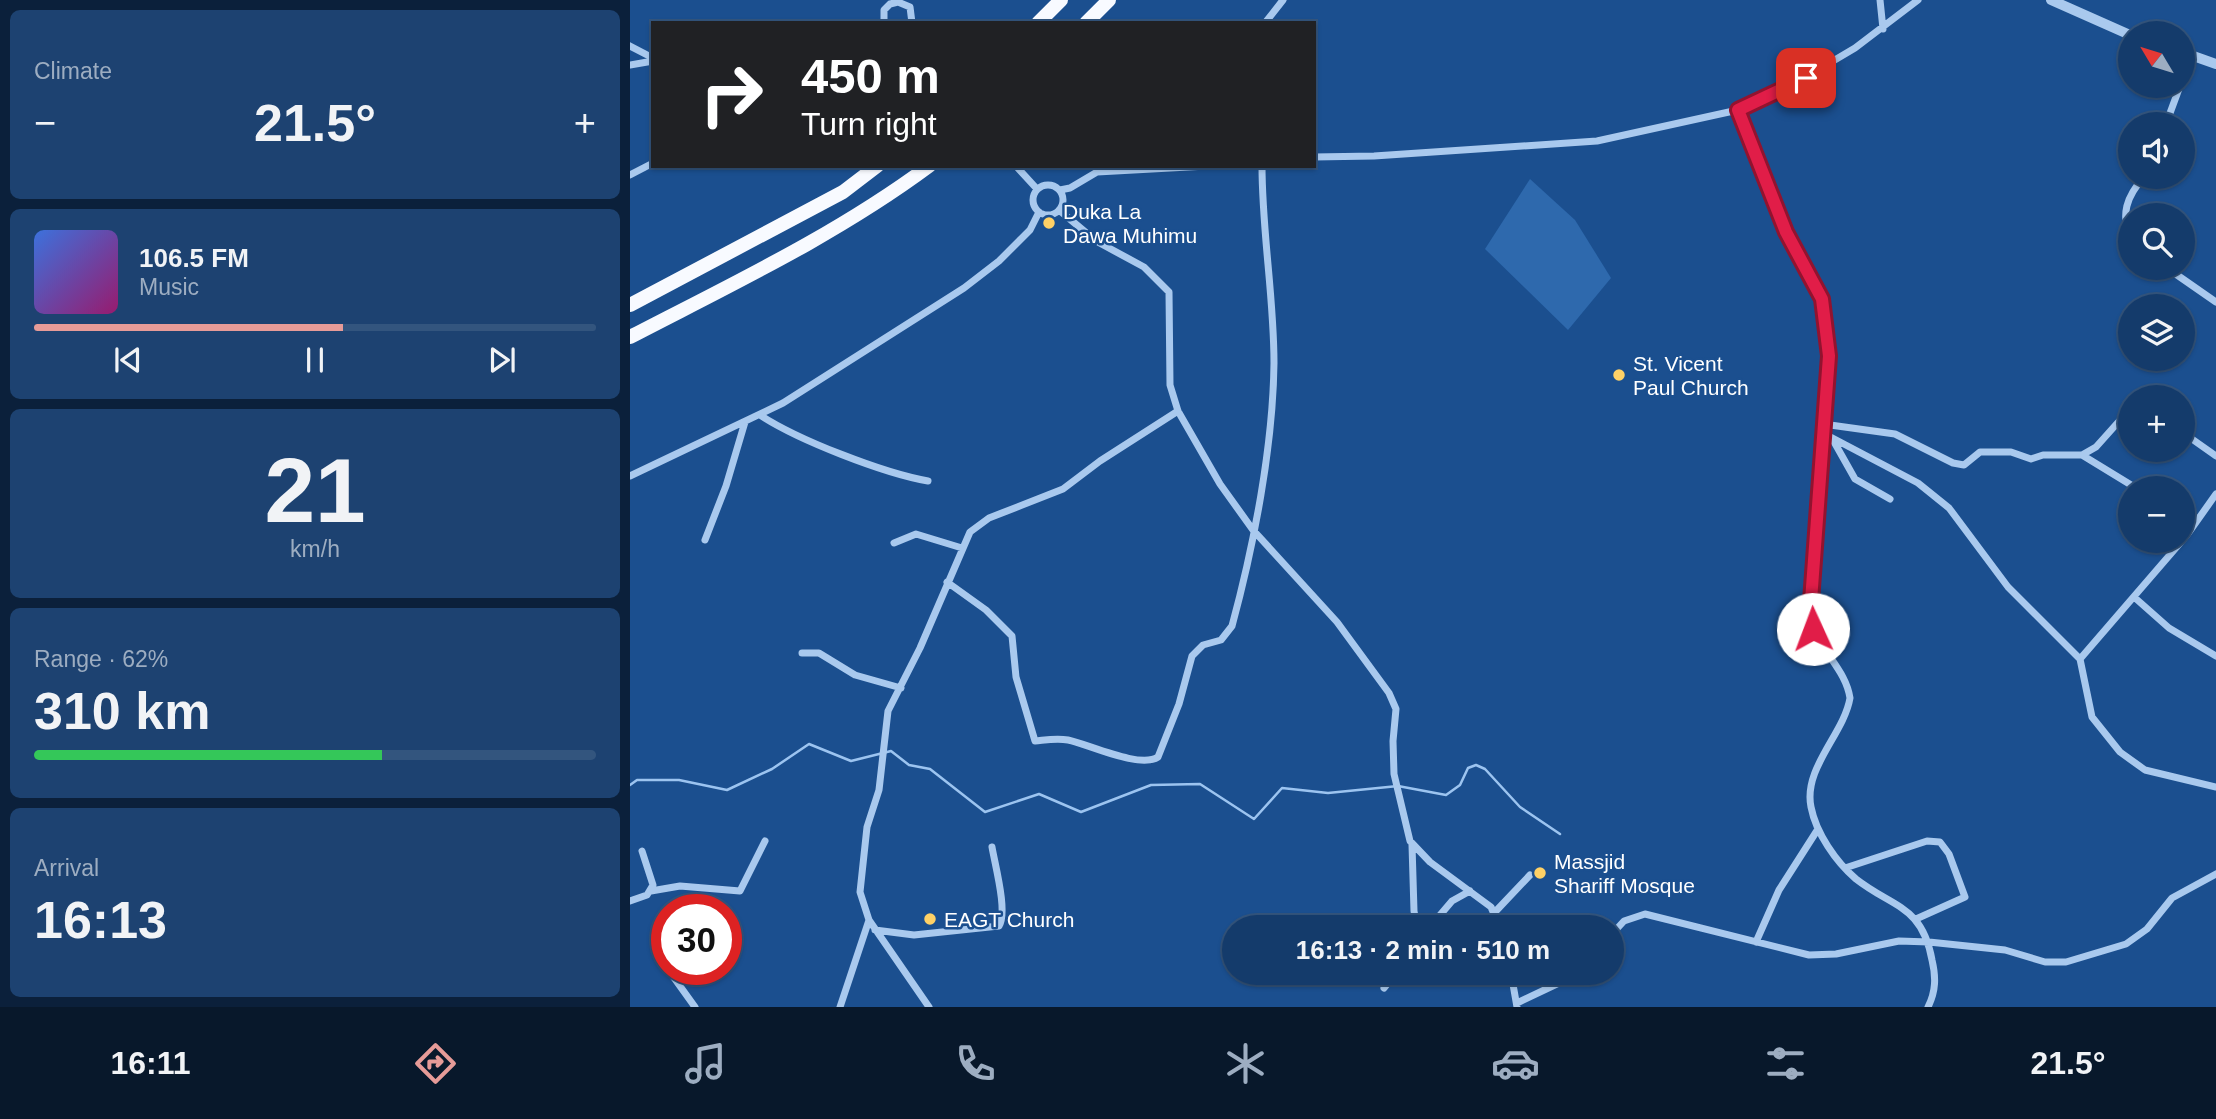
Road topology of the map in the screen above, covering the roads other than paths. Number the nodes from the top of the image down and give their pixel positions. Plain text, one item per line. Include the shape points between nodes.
1 (1061, 0) edge
2 (1109, 0) edge
3 (1283, 0) edge
4 (1880, 0) edge
5 (1918, 0) edge
6 (2051, 0) edge
7 (903, 1) edge
8 (883, 21) edge
9 (912, 21) edge
10 (1040, 21) edge
11 (1088, 21) edge
12 (1267, 21) edge
13 (1883, 29) junction
14 (2118, 29) edge
15 (630, 46) edge
16 (2195, 57) edge
17 (651, 59) edge
18 (651, 60) edge
19 (2216, 64) edge
20 (630, 65) edge
21 (1738, 110) junction
22 (1316, 157) edge
23 (651, 164) edge
24 (874, 168) edge
25 (926, 168) edge
26 (1018, 168) edge
27 (1179, 168) edge
28 (1262, 168) edge
29 (630, 175) edge
30 (1037, 190) junction
31 (1060, 190) junction
32 (1059, 210) junction
33 (1040, 212) junction
34 (2184, 280) edge
35 (2216, 302) edge
36 (630, 305) edge
37 (630, 337) edge
38 (1178, 411) junction
39 (760, 415) junction
40 (745, 422) junction
41 (2118, 422) edge
42 (1824, 424) junction
43 (1821, 432) junction
44 (1833, 440) junction
45 (2195, 441) edge
46 (2082, 455) junction
47 (2216, 456) edge
48 (630, 477) edge
49 (2118, 477) edge
50 (928, 481) dead end
51 (2216, 494) edge
52 (1891, 499) dead end
53 (2195, 524) edge
54 (1253, 530) junction
55 (705, 540) dead end
56 (894, 543) dead end
57 (962, 548) junction
58 (2171, 553) edge
59 (947, 582) junction
60 (2134, 597) junction
61 (802, 653) dead end
62 (2216, 656) edge
63 (2080, 659) junction
64 (901, 688) junction
65 (2216, 787) edge
66 (1818, 829) junction
67 (765, 841) dead end
68 (1412, 843) junction
69 (992, 848) dead end
70 (642, 851) dead end
71 (1845, 868) junction
72 (2216, 874) edge
73 (1530, 875) dead end
74 (651, 891) junction
75 (1470, 891) junction
76 (630, 901) edge
77 (1495, 912) junction
78 (1414, 915) edge
79 (1440, 915) edge
80 (1496, 915) edge
81 (1916, 919) junction
82 (869, 920) junction
83 (1624, 920) edge
84 (875, 930) junction
85 (1756, 942) junction
86 (1929, 942) junction
87 (679, 985) edge
88 (1386, 985) edge
89 (1513, 985) edge
90 (1556, 985) edge
91 (1384, 988) dead end
92 (1517, 1005) edge
93 (695, 1007) edge
94 (840, 1007) edge
95 (929, 1007) edge
96 (1928, 1007) edge

1 - 10 highway
2 - 11 highway
3 - 12 street
4 - 13 street
5 - 13 street
6 - 14 street
7 - 8 street via 890,4
7 - 9 street via 912,11
13 - 21 street via 1806,78
15 - 17 street
16 - 19 street
18 - 20 street
21 - 22 street via 1597,141
21 - 42 street via 1786,232 1822,299 1829,356
23 - 29 street
24 - 36 highway via 843,191
25 - 37 highway via 887,198 811,243
26 - 30 street
27 - 31 street via 1097,172
28 - 54 street via 1273,366 1269,443
30 - 31 street via 1048,184
30 - 33 street via 1033,202
31 - 32 street
32 - 33 street via 1048,215
32 - 38 street via 1096,241 1144,267 1169,292 1170,385
33 - 39 street via 1030,230 964,288
34 - 35 street
38 - 54 street
38 - 57 street via 1063,489 978,524
39 - 40 street
39 - 50 street via 793,434 897,474
40 - 48 street
40 - 55 street
41 - 46 street
42 - 43 street
42 - 46 street via 1895,434 1961,466 1984,452 2011,452 2031,459 2043,454
43 - 44 street
43 - 66 street via 1812,621 1815,636 1844,679 1850,698 1812,790 1811,808
44 - 52 street via 1855,479
44 - 63 street via 1917,483 1942,503 2008,587
45 - 47 street
46 - 49 street
51 - 53 street
54 - 59 street via 1232,626 1221,640 1203,645 1192,656 1179,704 1154,760 1065,739 1035,741 1016,677 1012,636
54 - 68 street via 1337,622 1395,704 1393,767
56 - 57 street via 916,534
57 - 59 street
58 - 60 street
59 - 64 street
60 - 62 street via 2169,628
60 - 63 street
61 - 64 street via 819,653 855,675
63 - 65 street via 2092,717 2120,752 2144,770
64 - 82 street via 888,711 879,790 862,857 860,892
66 - 71 street
66 - 85 street via 1779,890
67 - 74 street via 740,891 680,886
68 - 75 street
68 - 78 street
69 - 84 street via 1002,905 999,926 914,935
70 - 74 street via 652,875
71 - 81 street
71 - 81 street via 1927,841 1940,842 1965,897
72 - 86 street via 2172,898 2137,937 2095,955 2052,962 2005,950
73 - 77 street
74 - 76 street
75 - 77 street
75 - 79 street via 1451,901
77 - 80 street
81 - 86 street
82 - 84 street
82 - 94 street
83 - 85 street via 1645,914
84 - 95 street
85 - 86 street via 1821,956 1882,943
86 - 96 street via 1935,976
87 - 93 street
88 - 91 street
89 - 92 street
90 - 92 street

